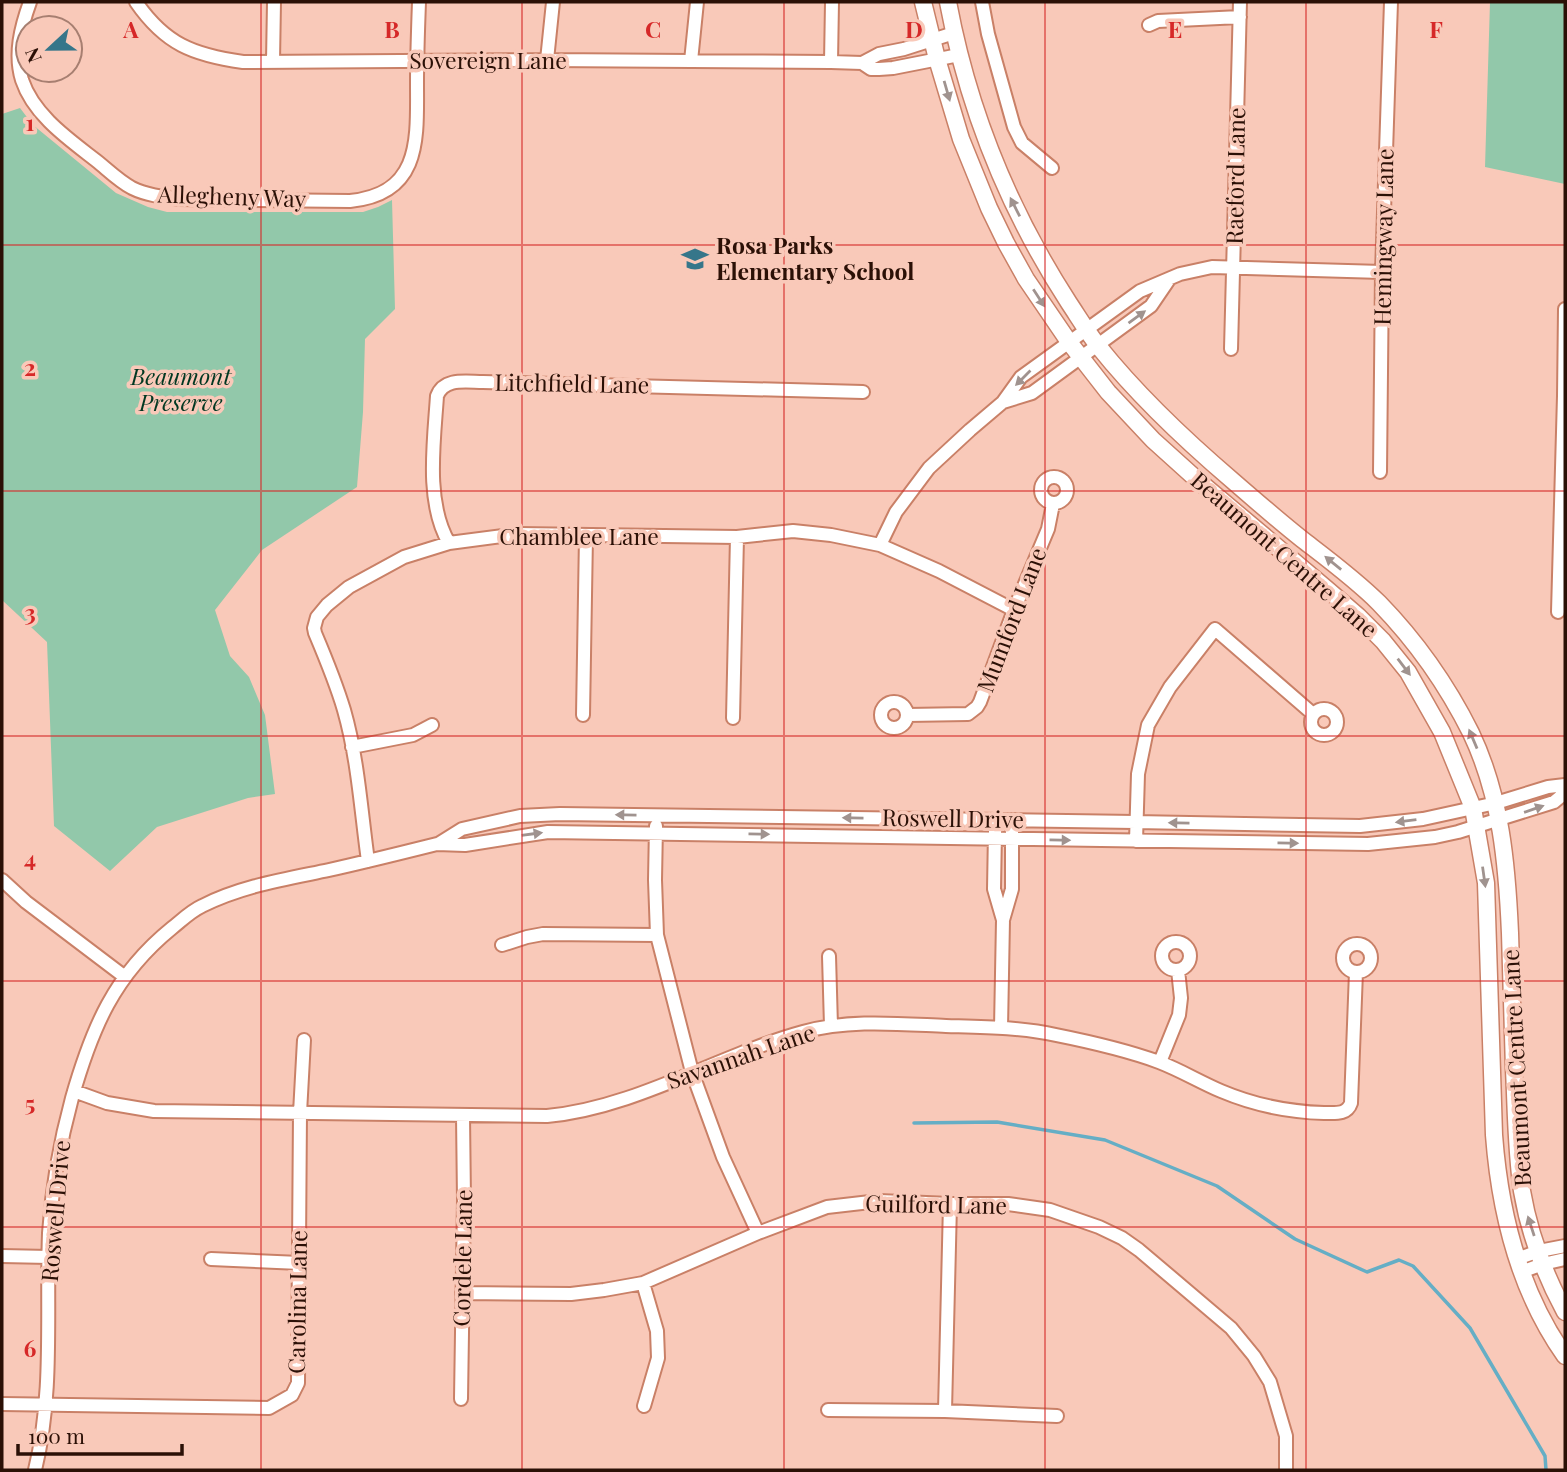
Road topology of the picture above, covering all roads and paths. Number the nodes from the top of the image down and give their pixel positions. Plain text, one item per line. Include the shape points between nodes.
1 (30, 2) edge
2 (136, 2) edge
3 (274, 2) edge
4 (419, 2) edge
5 (553, 2) edge
6 (697, 2) edge
7 (832, 2) edge
8 (923, 2) edge
9 (948, 2) edge
10 (982, 2) edge
11 (1240, 2) edge
12 (1391, 2) edge
13 (1240, 17) junction
14 (1149, 25) dead end
15 (954, 33) junction
16 (932, 39) junction
17 (959, 55) junction
18 (937, 59) junction
19 (547, 60) junction
20 (273, 61) junction
21 (418, 61) junction
22 (691, 61) junction
23 (831, 62) junction
24 (862, 63) junction
25 (1052, 168) dead end
26 (1233, 267) junction
27 (1382, 272) junction
28 (1168, 280) junction
29 (1565, 309) edge
30 (1087, 330) junction
31 (1069, 342) junction
32 (1098, 345) junction
33 (1231, 349) dead end
34 (1080, 358) junction
35 (863, 392) dead end
36 (1003, 402) junction
37 (1380, 472) dead end
38 (1564, 478) edge
39 (1053, 504) dead end
40 (586, 536) junction
41 (737, 537) junction
42 (449, 543) junction
43 (880, 545) junction
44 (1014, 610) junction
45 (1558, 612) dead end
46 (1313, 714) dead end
47 (583, 715) dead end
48 (907, 715) dead end
49 (733, 718) dead end
50 (432, 725) dead end
51 (352, 747) junction
52 (1565, 785) edge
53 (1565, 793) edge
54 (1496, 803) junction
55 (1473, 808) junction
56 (656, 815) junction
57 (995, 820) junction
58 (1012, 820) junction
59 (1500, 820) junction
60 (1135, 822) junction
61 (1476, 827) junction
62 (656, 833) junction
63 (995, 839) junction
64 (1012, 839) junction
65 (1136, 841) junction
66 (437, 844) junction
67 (368, 862) junction
68 (5, 890) edge
69 (1003, 920) junction
70 (657, 935) junction
71 (502, 945) dead end
72 (829, 956) dead end
73 (1178, 970) dead end
74 (1356, 972) dead end
75 (125, 977) junction
76 (831, 1026) junction
77 (1001, 1028) junction
78 (304, 1040) dead end
79 (1160, 1062) junction
80 (692, 1072) junction
81 (74, 1091) junction
82 (300, 1113) junction
83 (463, 1116) junction
84 (950, 1204) junction
85 (758, 1233) junction
86 (1565, 1246) edge
87 (2, 1256) edge
88 (49, 1257) junction
89 (1541, 1258) junction
90 (211, 1259) dead end
91 (1565, 1259) edge
92 (299, 1263) junction
93 (1519, 1266) junction
94 (643, 1283) junction
95 (462, 1293) junction
96 (1565, 1312) edge
97 (1565, 1356) edge
98 (461, 1399) dead end
99 (2, 1404) edge
100 (46, 1405) junction
101 (644, 1406) dead end
102 (828, 1410) dead end
103 (945, 1411) junction
104 (1057, 1416) dead end
105 (35, 1470) edge
106 (1286, 1470) edge

1 - 21 street, Allegheny Way via 18,49 22,80 35,105 118,179 132,188 179,199 350,201 386,191 414,156
2 - 20 street, Sovereign Lane via 155,27 200,54 243,62
3 - 20 street
4 - 21 street, Allegheny Way
5 - 19 street
6 - 22 street
7 - 23 street
8 - 16 street, Beaumont Centre Lane
9 - 15 street, Beaumont Centre Lane
10 - 25 street via 1014,127 1022,143
11 - 13 street, Raeford Lane
12 - 27 street, Hemingway Lane
13 - 14 street
13 - 26 street, Raeford Lane
15 - 16 street, Sovereign Lane
15 - 17 street, Beaumont Centre Lane
16 - 18 street, Beaumont Centre Lane
16 - 24 street, Sovereign Lane
17 - 18 street, Sovereign Lane
30 -> 17 street, Beaumont Centre Lane via 1011,199
18 - 24 street, Sovereign Lane via 879,69
18 -> 31 street, Beaumont Centre Lane via 961,139 989,208 1027,279
19 - 21 street, Sovereign Lane
19 - 22 street, Sovereign Lane
20 - 21 street, Sovereign Lane
22 - 23 street, Sovereign Lane
23 - 24 street, Sovereign Lane
26 - 27 street
26 - 28 street via 1212,267
26 - 33 street, Raeford Lane
27 - 37 street, Hemingway Lane
28 - 30 street via 1140,291
32 -> 28 street via 1151,306
29 - 38 street
30 - 31 street
30 - 32 street, Beaumont Centre Lane
31 - 34 street, Beaumont Centre Lane
31 -> 36 street via 1021,377
32 - 34 street
54 -> 32 street, Beaumont Centre Lane via 1473,737 1436,671 1415,644 1339,568 1187,441
34 - 36 street via 1032,393
34 -> 55 street, Beaumont Centre Lane via 1153,440 1383,641 1408,672 1442,732
35 - 42 street, Litchfield Lane via 483,382 444,385 437,396 434,485 439,520
36 - 43 street via 929,468 896,512
38 - 45 street
39 - 44 street, Mumford Lane via 1048,529
40 - 41 street, Chamblee Lane
40 - 42 street, Chamblee Lane via 518,534
40 - 47 street
41 - 43 street, Chamblee Lane via 812,532
41 - 49 street
42 - 51 street, Chamblee Lane via 366,576 317,617 315,633 331,670
43 - 44 street, Chamblee Lane
44 - 48 street, Mumford Lane via 976,707 960,715
46 - 60 street via 1215,629 1170,687 1148,725
50 - 51 street via 412,735
51 - 67 street, Chamblee Lane
52 - 54 street, Roswell Drive
59 -> 53 street, Roswell Drive via 1554,802
54 - 55 street, Roswell Drive
54 - 59 street, Beaumont Centre Lane
55 -> 60 street, Roswell Drive via 1360,826
55 - 61 street, Beaumont Centre Lane
57 -> 56 street, Roswell Drive
56 - 62 street
56 -> 66 street, Roswell Drive via 520,816 462,829
57 - 58 street, Roswell Drive
57 - 63 street
58 - 60 street, Roswell Drive
58 - 64 street
59 - 61 street, Roswell Drive
89 -> 59 street, Beaumont Centre Lane via 1527,1217 1519,1161 1509,906
60 - 65 street
65 -> 61 street, Roswell Drive via 1368,844 1435,837
61 -> 93 street, Beaumont Centre Lane via 1486,883 1496,1165
62 -> 63 street, Roswell Drive
66 -> 62 street, Roswell Drive via 465,845 548,832
62 - 70 street
63 - 64 street, Roswell Drive
63 - 69 street via 994,889
64 -> 65 street, Roswell Drive
64 - 69 street via 1012,889
66 - 67 street, Roswell Drive
67 - 75 street, Roswell Drive via 244,889 200,906 164,934
68 - 75 street
69 - 77 street
70 - 71 street via 543,934
70 - 80 street
72 - 76 street
73 - 79 street via 1179,1015
74 - 79 street, Savannah Lane via 1351,1102 1346,1111 1271,1107 1236,1097
75 - 81 street, Roswell Drive via 98,1021
76 - 77 street, Savannah Lane
76 - 80 street, Savannah Lane
77 - 79 street, Savannah Lane via 1054,1034
78 - 82 street, Carolina Lane
80 - 83 street, Savannah Lane via 568,1114
80 - 85 street via 723,1157
81 - 82 street, Savannah Lane via 107,1103 154,1111
81 - 88 street, Roswell Drive via 52,1194
82 - 83 street, Savannah Lane
82 - 92 street, Carolina Lane
83 - 95 street, Cordele Lane
84 - 85 street, Guilford Lane via 879,1201 827,1207
84 - 103 street
84 - 106 street, Guilford Lane via 1050,1210 1099,1227 1139,1250 1231,1328 1263,1368 1286,1436
85 - 94 street, Guilford Lane
86 - 89 street
87 - 88 street
88 - 100 street, Roswell Drive
89 - 91 street
89 - 93 street
89 - 96 street, Beaumont Centre Lane
90 - 92 street
92 - 100 street, Carolina Lane via 298,1383 284,1400 269,1408
93 - 97 street, Beaumont Centre Lane
94 - 95 street, Guilford Lane via 571,1294
94 - 101 street via 657,1331 658,1358
95 - 98 street, Cordele Lane
99 - 100 street, Carolina Lane
100 - 105 street, Roswell Drive
102 - 103 street
103 - 104 street

